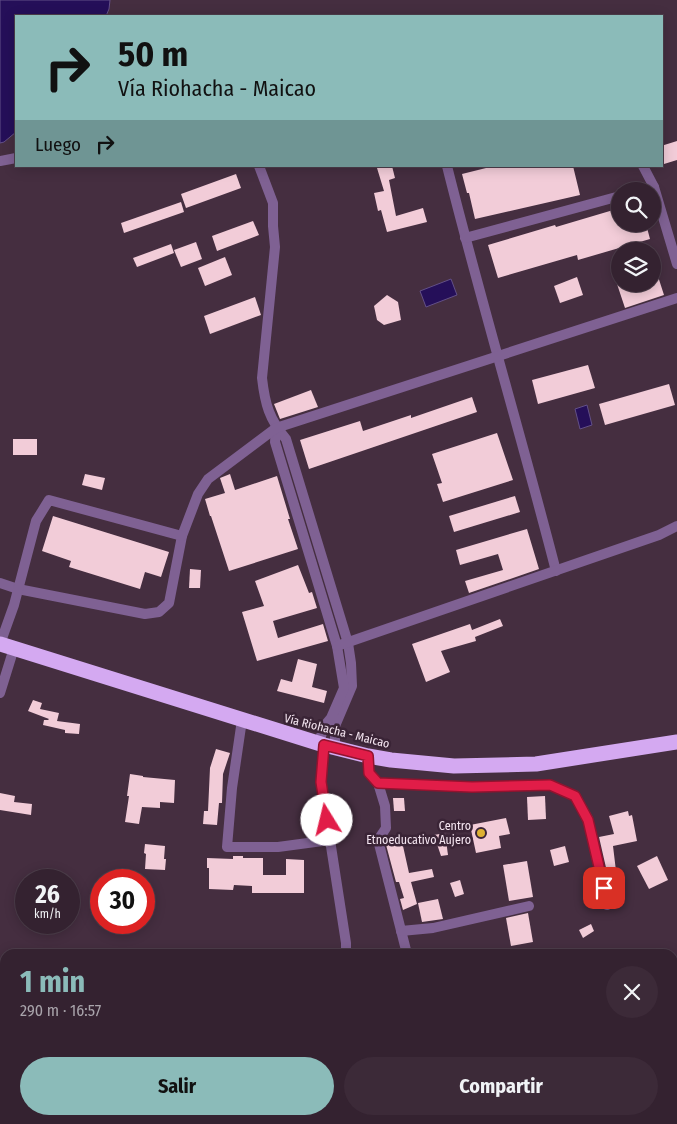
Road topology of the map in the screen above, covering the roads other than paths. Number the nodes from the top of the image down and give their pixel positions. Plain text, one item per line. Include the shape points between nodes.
1 (15, 158) edge
2 (0, 162) edge
3 (259, 167) edge
4 (447, 167) edge
5 (644, 167) edge
6 (651, 182) edge
7 (611, 198) edge
8 (661, 210) edge
9 (465, 238) junction
10 (677, 264) edge
11 (677, 298) edge
12 (498, 356) junction
13 (276, 428) junction
14 (677, 526) edge
15 (182, 536) junction
16 (556, 570) junction
17 (0, 582) edge
18 (18, 589) junction
19 (348, 643) junction
20 (5, 645) edge
21 (337, 646) junction
22 (0, 693) edge
23 (242, 720) junction
24 (331, 725) junction
25 (677, 742) edge
26 (325, 746) junction
27 (368, 756) junction
28 (378, 783) junction
29 (330, 840) junction
30 (607, 905) dead end
31 (528, 906) dead end
32 (401, 931) junction
33 (346, 949) edge
34 (406, 949) edge

1 - 2 street
3 - 13 street via 273,203 275,247 262,378 264,395
4 - 9 street
5 - 6 street
7 - 9 street
8 - 10 street
9 - 12 street
11 - 12 street
12 - 13 street
12 - 16 street
13 - 15 street via 208,479 198,494
13 - 19 street via 286,440
13 - 21 street via 275,442
14 - 16 street
15 - 18 street via 169,603 159,612 146,614
15 - 18 street via 49,500 36,521
16 - 19 street
17 - 18 street
18 - 20 street
19 - 21 street
19 - 24 street via 352,686
20 - 22 street
20 - 23 highway, Vía Riohacha - Maicao
21 - 24 street via 344,688
23 - 26 highway, Vía Riohacha - Maicao
23 - 29 street via 227,847 278,847
24 - 26 street
24 - 26 street
25 - 27 highway, Vía Riohacha - Maicao via 536,764 454,766
26 - 27 highway, Vía Riohacha - Maicao
26 - 29 street via 321,782
27 - 28 street via 369,773
28 - 30 street via 472,787 550,785 575,796 588,820
28 - 32 street via 385,806 386,828 378,840
29 - 33 street
31 - 32 street via 433,928
32 - 34 street

